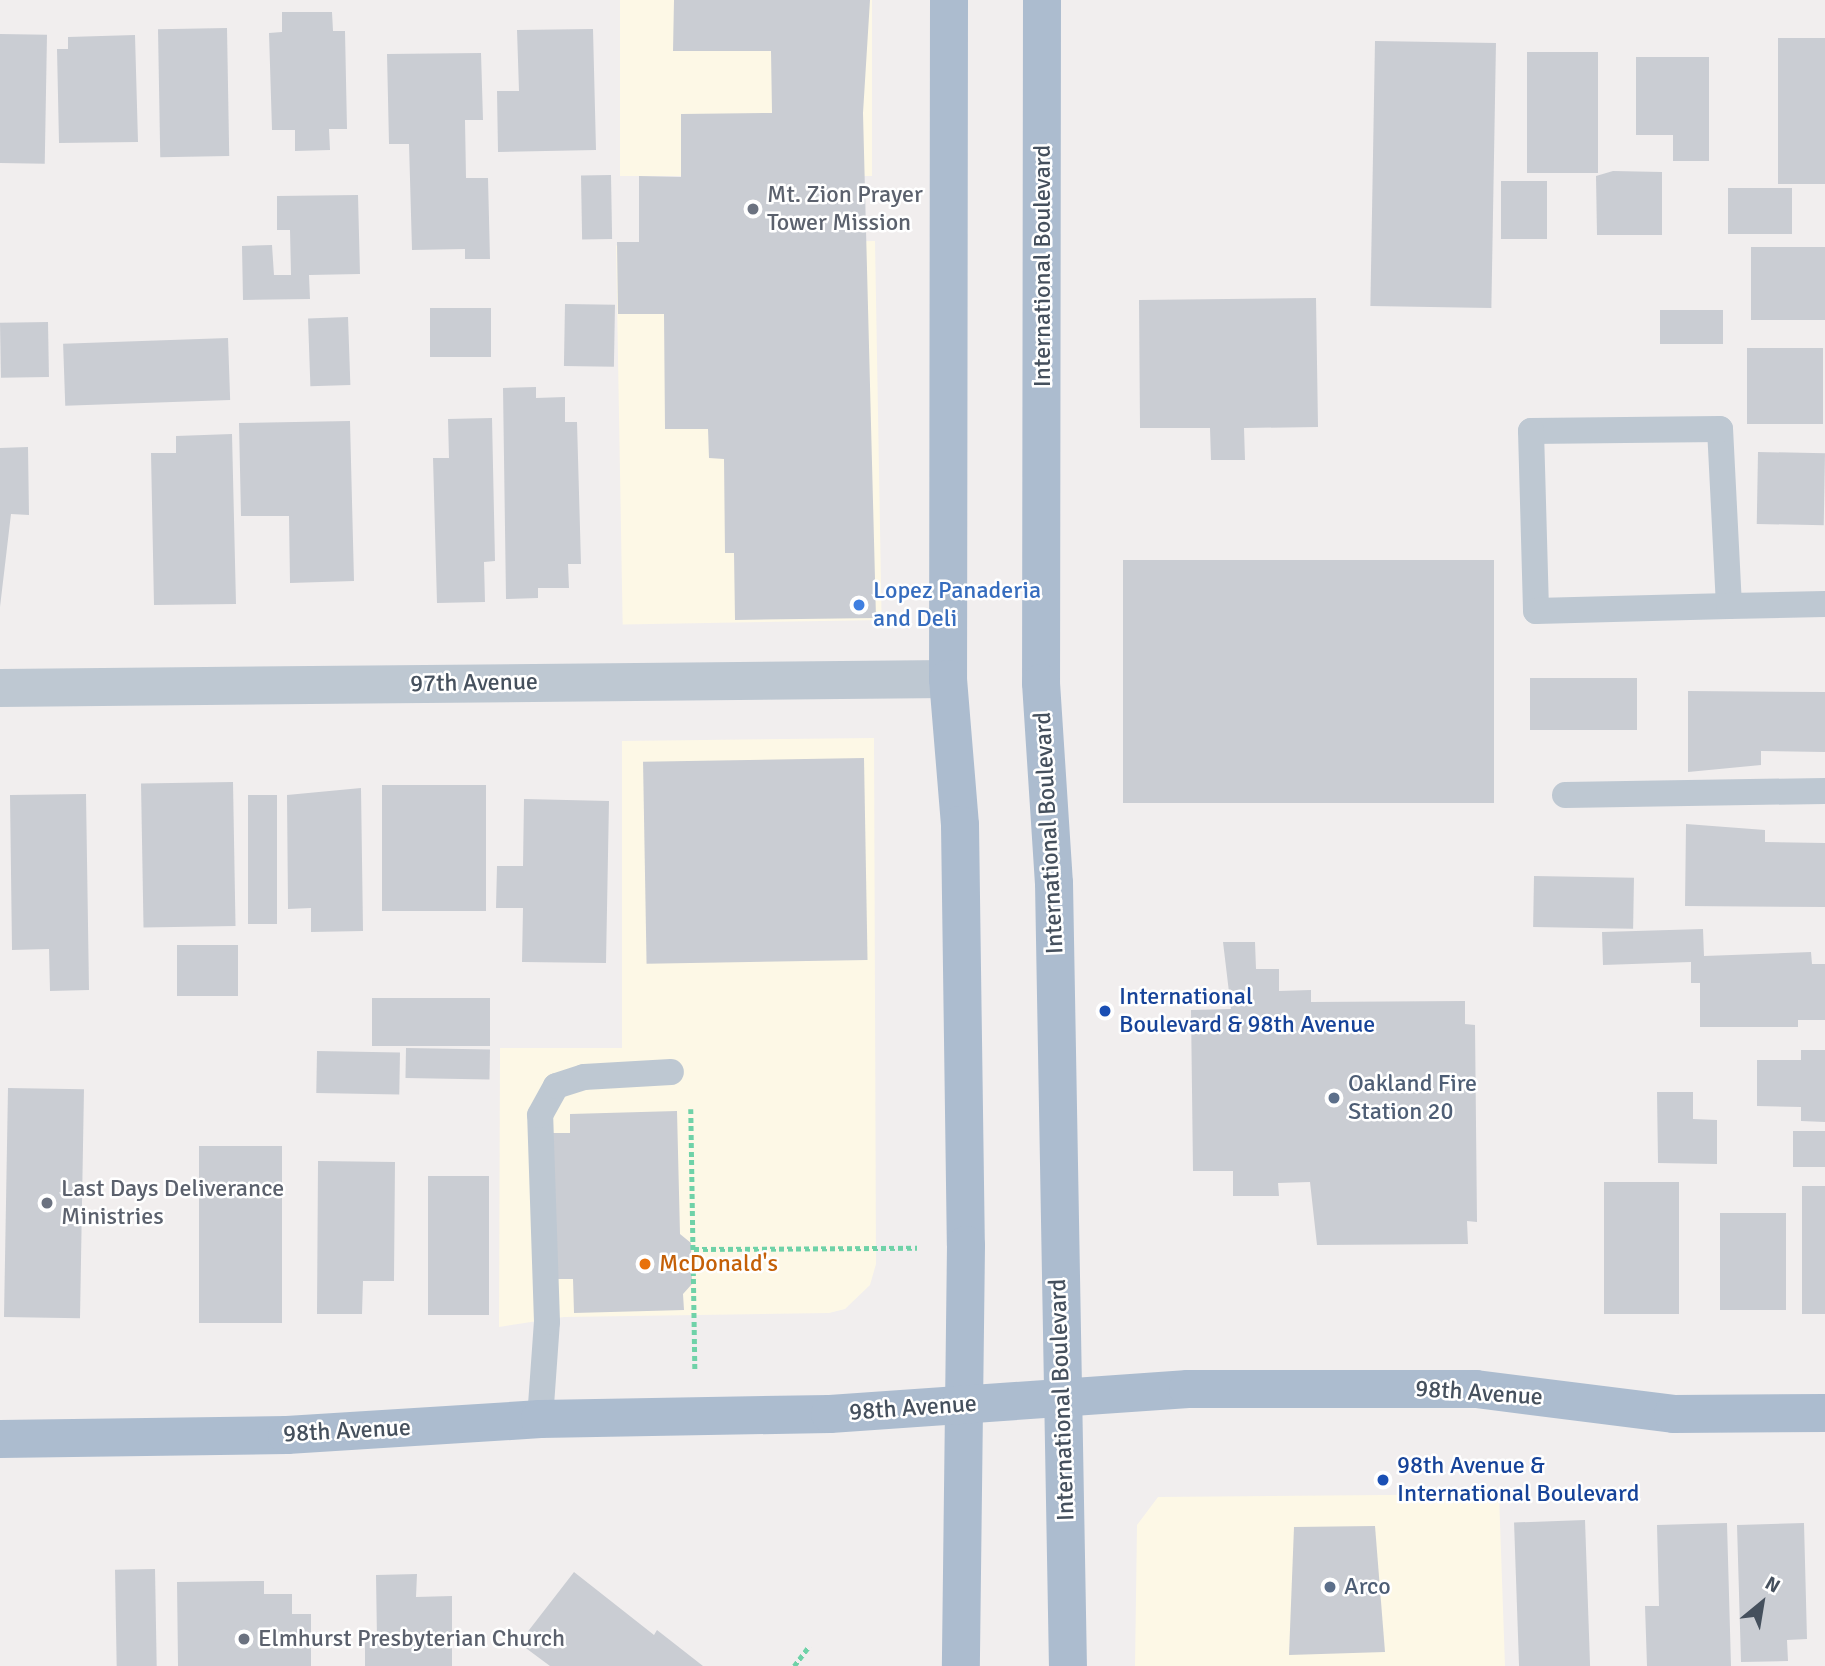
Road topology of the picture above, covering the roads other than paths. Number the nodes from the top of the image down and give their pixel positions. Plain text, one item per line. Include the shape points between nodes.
1 (948, 0) edge
2 (1042, 0) edge
3 (1825, 604) edge
4 (1729, 606) junction
5 (948, 679) junction
6 (0, 688) edge
7 (1825, 791) edge
8 (1565, 795) dead end
9 (671, 1072) dead end
10 (1062, 1398) junction
11 (960, 1404) junction
12 (1825, 1413) edge
13 (540, 1419) junction
14 (0, 1439) edge
15 (961, 1666) edge
16 (1068, 1666) edge

1 - 5 main road
2 - 10 main road, International Boulevard via 1041,683 1054,883
3 - 4 lane
4 - 4 lane via 1536,611 1531,431 1720,429
5 - 6 street, 97th Avenue
5 - 11 main road via 960,825 966,1245
7 - 8 lane
9 - 13 lane via 565,1083 556,1086 540,1115 547,1322
10 - 11 main road, 98th Avenue
10 - 12 main road, 98th Avenue via 1188,1389 1476,1388 1673,1414
10 - 16 main road, International Boulevard
11 - 13 main road, 98th Avenue
11 - 15 main road
13 - 14 main road, 98th Avenue via 287,1435

